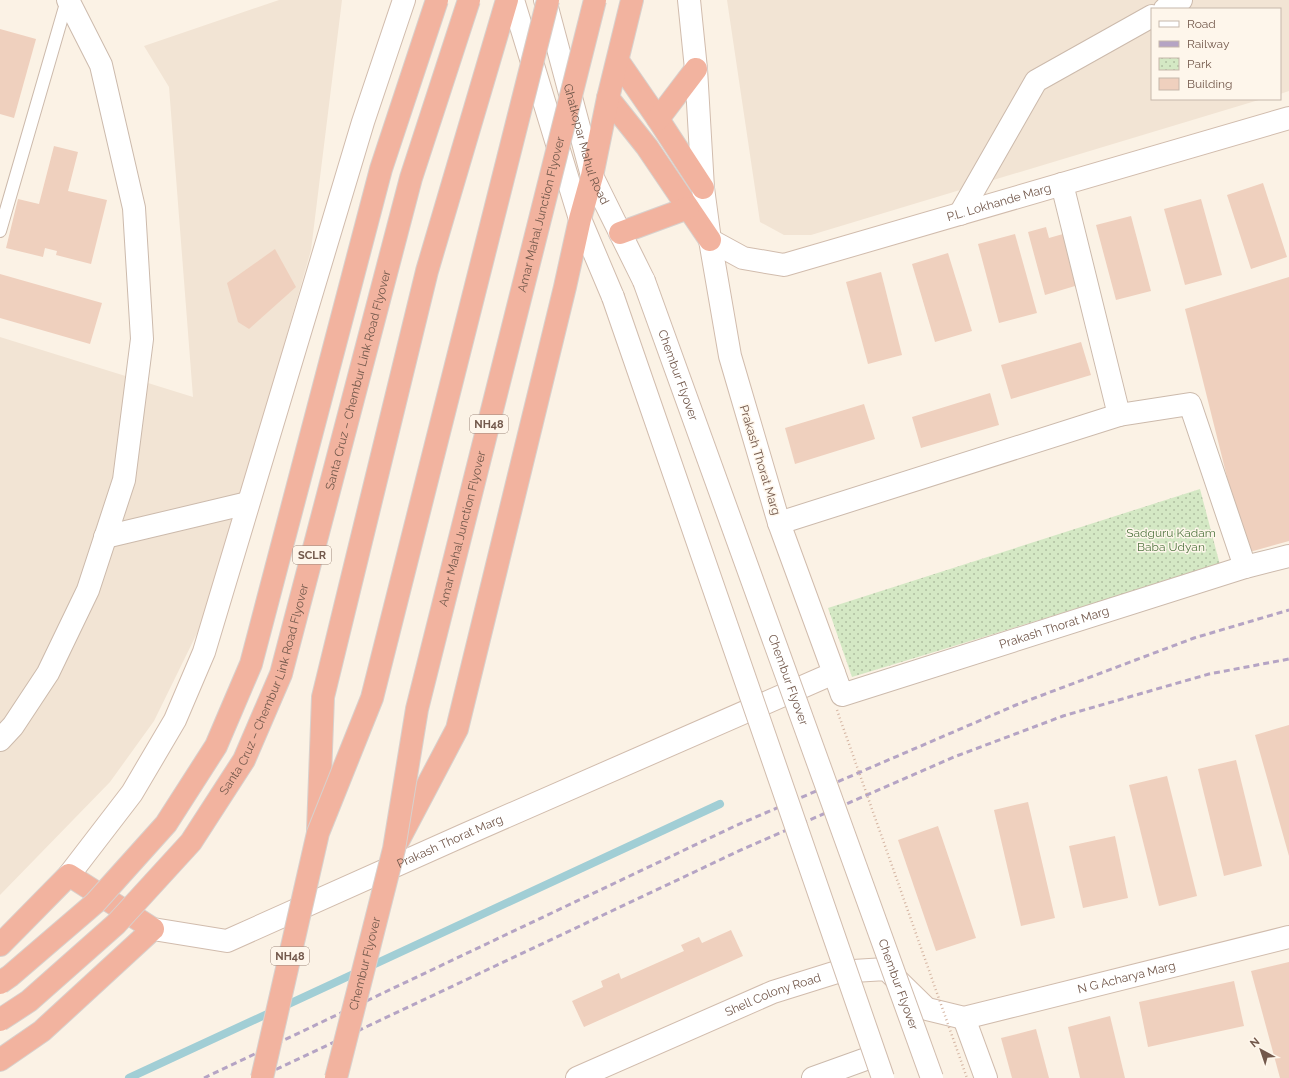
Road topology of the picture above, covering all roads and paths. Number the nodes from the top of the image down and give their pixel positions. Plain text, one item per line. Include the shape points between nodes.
1 (67, 0) edge
2 (404, 0) edge
3 (436, 0) edge
4 (469, 0) edge
5 (507, 0) edge
6 (513, 0) edge
7 (545, 0) edge
8 (548, 0) edge
9 (595, 0) edge
10 (632, 0) edge
11 (689, 0) edge
12 (1181, 0) edge
13 (1167, 8) edge
14 (1151, 17) edge
15 (618, 61) junction
16 (696, 69) junction
17 (608, 98) junction
18 (1289, 118) edge
19 (658, 119) junction
20 (592, 176) junction
21 (1062, 184) junction
22 (703, 188) junction
23 (688, 208) junction
24 (960, 214) junction
25 (580, 219) junction
26 (0, 231) edge
27 (620, 233) junction
28 (710, 240) junction
29 (644, 281) joint
30 (1119, 415) junction
31 (248, 503) junction
32 (779, 523) junction
33 (105, 537) junction
34 (1289, 556) edge
35 (1245, 567) junction
36 (834, 673) junction
37 (837, 710) dead end
38 (0, 740) edge
39 (318, 833) junction
40 (394, 850) junction
41 (69, 875) junction
42 (153, 929) junction
43 (1289, 937) edge
44 (0, 945) edge
45 (837, 972) junction
46 (0, 983) edge
47 (964, 1018) junction
48 (0, 1020) edge
49 (0, 1060) edge
50 (869, 1069) edge
51 (262, 1078) edge
52 (336, 1078) edge
53 (577, 1078) edge
54 (813, 1078) edge
55 (883, 1078) edge
56 (932, 1078) edge
57 (967, 1078) edge
58 (986, 1078) edge

1 - 26 lane
1 - 33 street via 101,65 134,208 142,340 124,480
2 - 31 street via 363,122
3 - 46 highway, Santa Cruz – Chembur Link Road Flyover / SCLR, bridge via 381,170 251,664 216,746 166,824 95,903
4 - 48 highway, Santa Cruz – Chembur Link Road Flyover / SCLR, bridge via 411,178 281,674 244,760 191,842 116,924 29,1000
5 - 39 highway via 427,271 322,698
6 - 25 street
7 - 20 street, Ghatkopar Mahul Road
8 - 39 highway, NH48, bridge via 372,698
9 - 40 highway, Amar Mahal Junction Flyover / NH48, bridge via 418,709
10 - 15 highway
11 - 16 street, Prakash Thorat Marg
12 - 13 street
14 - 24 street via 1036,81
15 - 17 highway
15 - 19 highway
16 - 19 highway
16 - 22 street, Prakash Thorat Marg
17 - 20 highway
17 - 23 highway via 647,147
18 - 21 street, P.L. Lokhande Marg
19 - 22 highway
20 - 25 highway
20 - 27 street, Ghatkopar Mahul Road
21 - 24 street, P.L. Lokhande Marg
21 - 30 street
22 - 28 street, Prakash Thorat Marg
23 - 27 highway
23 - 28 highway
24 - 28 street, P.L. Lokhande Marg via 784,265 743,258
25 - 40 highway via 457,729
25 - 55 street, bridge via 613,297
27 - 29 street, Ghatkopar Mahul Road
28 - 32 street, Prakash Thorat Marg via 730,356
29 - 56 street, Chembur Flyover, bridge
30 - 32 street
30 - 35 street via 1190,404
31 - 33 street
31 - 41 street via 204,652 175,720 132,793
32 - 36 street, Prakash Thorat Marg
33 - 38 street via 88,590 48,673 13,726
34 - 35 street, Prakash Thorat Marg
35 - 36 street, Prakash Thorat Marg via 842,695
36 - 42 street, Prakash Thorat Marg via 227,941
37 - 57 path, bridge
39 - 51 highway, NH48, bridge
40 - 52 highway, Chembur Flyover / NH48, bridge
41 - 42 highway, Prakash Thorat Marg
41 - 44 highway
42 - 49 highway via 42,1031
43 - 47 street, N G Acharya Marg
45 - 47 street, Shell Colony Road via 886,969 927,1009
45 - 50 street
45 - 53 street, Shell Colony Road via 773,992
47 - 58 street
50 - 54 street

